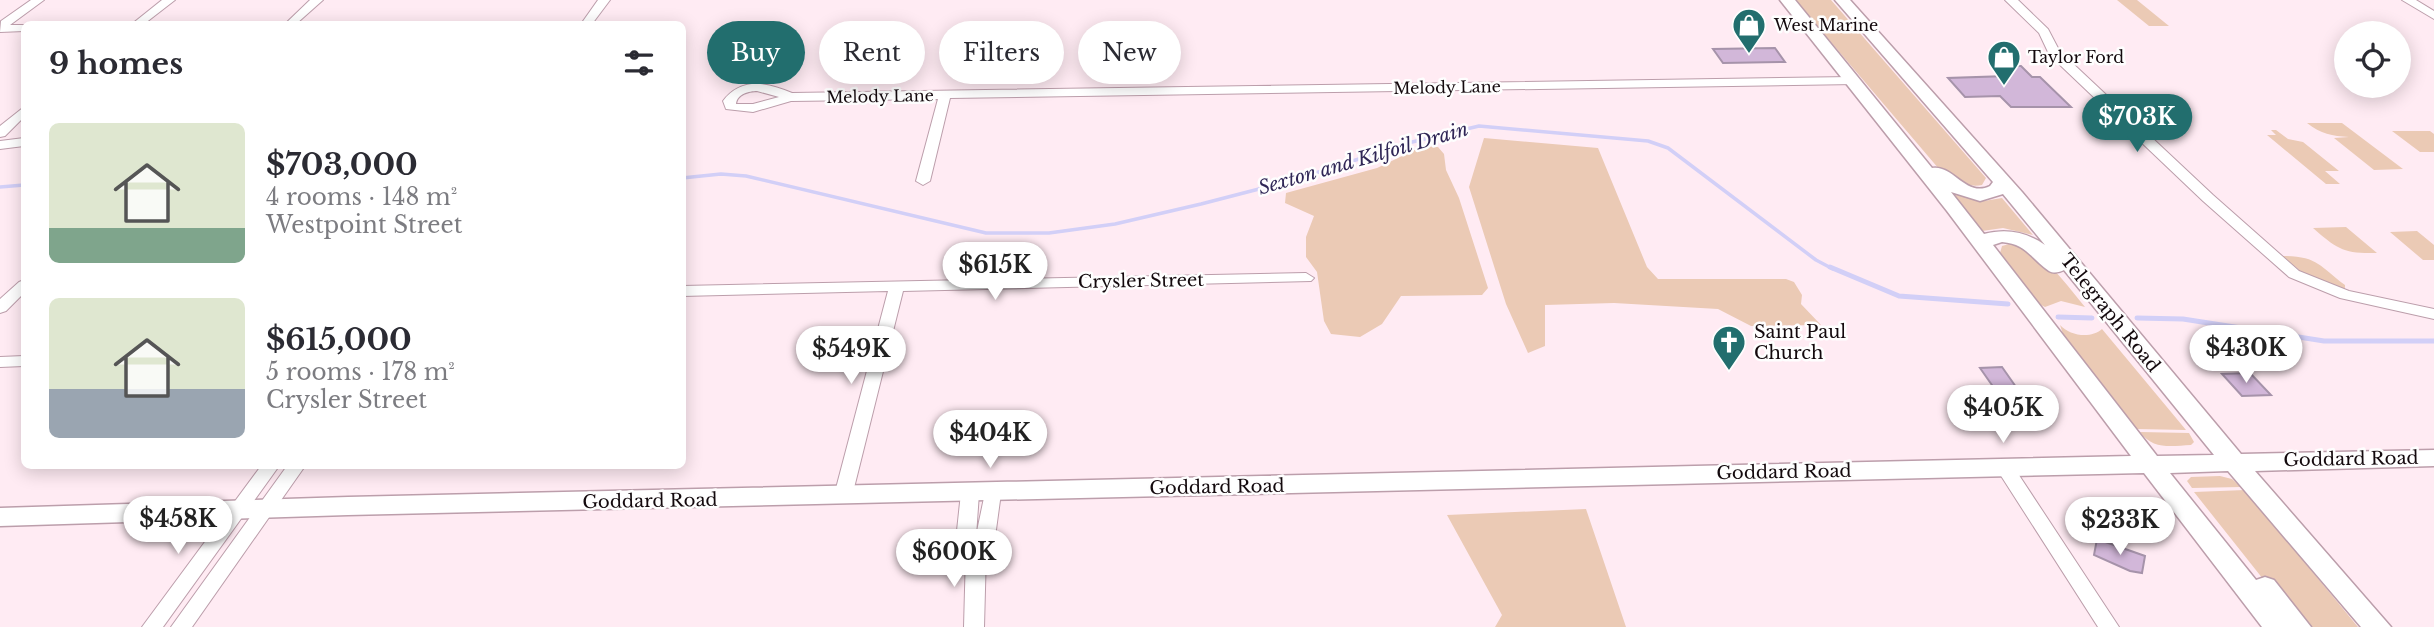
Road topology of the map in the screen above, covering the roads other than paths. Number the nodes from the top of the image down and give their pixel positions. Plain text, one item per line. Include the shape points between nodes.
1 (38, 0) edge
2 (169, 0) edge
3 (317, 0) edge
4 (604, 0) edge
5 (1787, 0) edge
6 (1842, 0) edge
7 (2011, 0) edge
8 (2408, 0) edge
9 (2434, 16) edge
10 (141, 21) edge
11 (293, 21) edge
12 (588, 21) edge
13 (2, 26) edge
14 (21, 28) edge
15 (1846, 74) junction
16 (944, 95) junction
17 (790, 97) dead end
18 (21, 114) edge
19 (0, 133) edge
20 (21, 142) edge
21 (0, 145) edge
22 (923, 181) dead end
23 (2002, 182) junction
24 (1982, 243) junction
25 (1306, 278) dead end
26 (897, 286) junction
27 (21, 288) edge
28 (686, 291) edge
29 (0, 308) edge
30 (2434, 314) edge
31 (21, 361) edge
32 (0, 362) edge
33 (2203, 426) junction
34 (2434, 457) edge
35 (2235, 461) junction
36 (2152, 465) junction
37 (2005, 468) junction
38 (268, 469) edge
39 (294, 469) edge
40 (981, 493) junction
41 (843, 496) junction
42 (2181, 501) junction
43 (238, 509) junction
44 (264, 509) junction
45 (0, 517) edge
46 (152, 627) edge
47 (181, 627) edge
48 (974, 627) edge
49 (2109, 627) edge
50 (2278, 627) edge
51 (2297, 627) edge
52 (2377, 627) edge

1 - 13 street
2 - 10 street
3 - 11 street
4 - 12 street
5 - 15 main road
6 - 23 main road, Telegraph Road
7 - 30 street via 2044,31 2064,62 2294,274 2345,295
8 - 9 street
13 - 14 street
15 - 16 street, Melody Lane
15 - 23 main road via 1881,103 1951,186 1985,194 1998,190
15 - 24 main road
16 - 17 street, Melody Lane
16 - 22 street
18 - 19 street
20 - 21 street
23 - 33 main road, Telegraph Road
24 - 33 main road via 2012,237 2043,251 2178,413
24 - 36 main road
25 - 26 street, Crysler Street
26 - 28 street, Crysler Street
26 - 41 street
27 - 29 street
31 - 32 street
33 - 35 main road, Telegraph Road
34 - 35 main road, Goddard Road
35 - 36 main road, Goddard Road
35 - 52 main road, Telegraph Road
36 - 37 main road, Goddard Road
36 - 42 main road
37 - 40 main road, Goddard Road
37 - 49 street
38 - 43 street
39 - 44 street
40 - 41 main road, Goddard Road
40 - 48 street via 965,540 976,550
41 - 44 main road, Goddard Road
42 - 50 main road
42 - 51 main road via 2215,524
43 - 44 main road, Goddard Road
43 - 45 main road, Goddard Road
43 - 46 street
44 - 47 street

